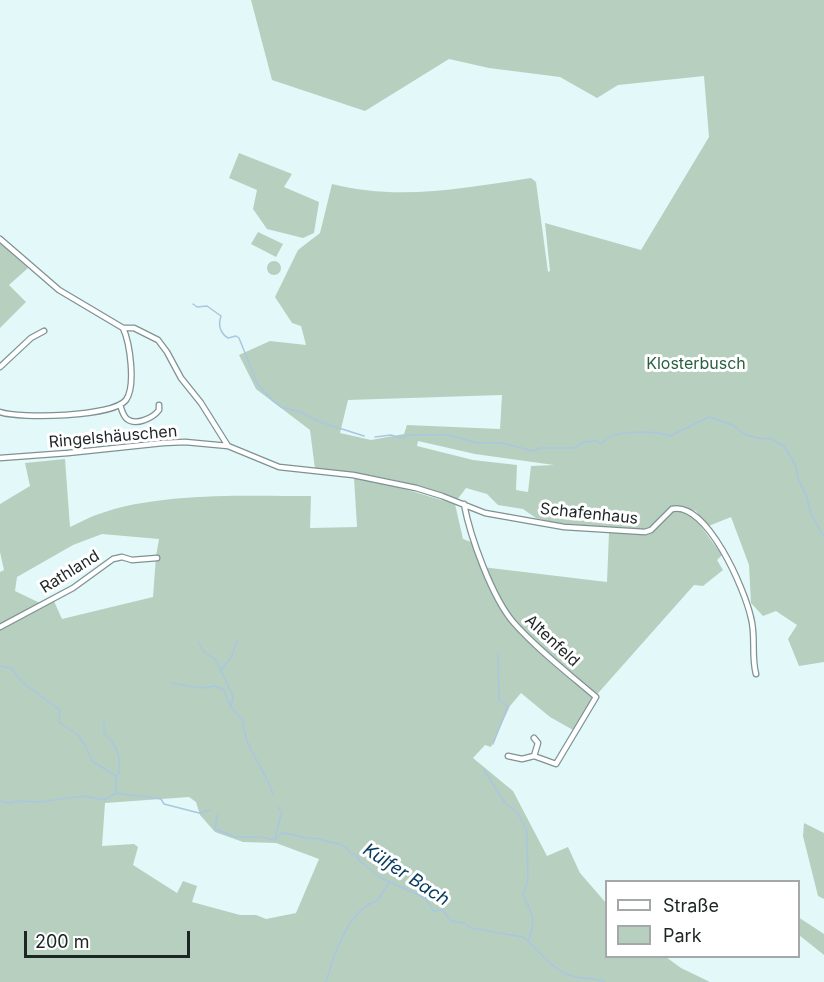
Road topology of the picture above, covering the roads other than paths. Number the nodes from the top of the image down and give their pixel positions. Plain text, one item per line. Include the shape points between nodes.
1 (0, 239) edge
2 (123, 328) junction
3 (44, 331) dead end
4 (0, 367) edge
5 (120, 405) junction
6 (159, 405) dead end
7 (0, 412) edge
8 (228, 446) junction
9 (0, 458) edge
10 (310, 471) joint
11 (464, 504) junction
12 (157, 558) dead end
13 (0, 627) edge
14 (756, 674) dead end
15 (534, 738) dead end
16 (507, 756) dead end
17 (534, 756) junction

1 - 2 street via 59,290
2 - 5 street via 132,381 129,394
2 - 8 street via 134,328 158,340
3 - 4 street
5 - 6 street via 124,416 133,421 152,417
5 - 7 street via 53,416
8 - 9 street, Ringelshäuschen via 163,443
8 - 10 street, Ringelshäuschen via 279,467
10 - 11 street, Schafenhaus via 376,479
11 - 14 street, Schafenhaus via 485,513 557,526 642,532 651,530 672,509 687,510 716,540 736,574 752,620
11 - 17 street, Altenfeld via 468,526 490,581 511,619 596,697 556,764
12 - 13 street, Rathland via 113,559 73,588
15 - 17 street via 538,743
16 - 17 street, Altenfeld

